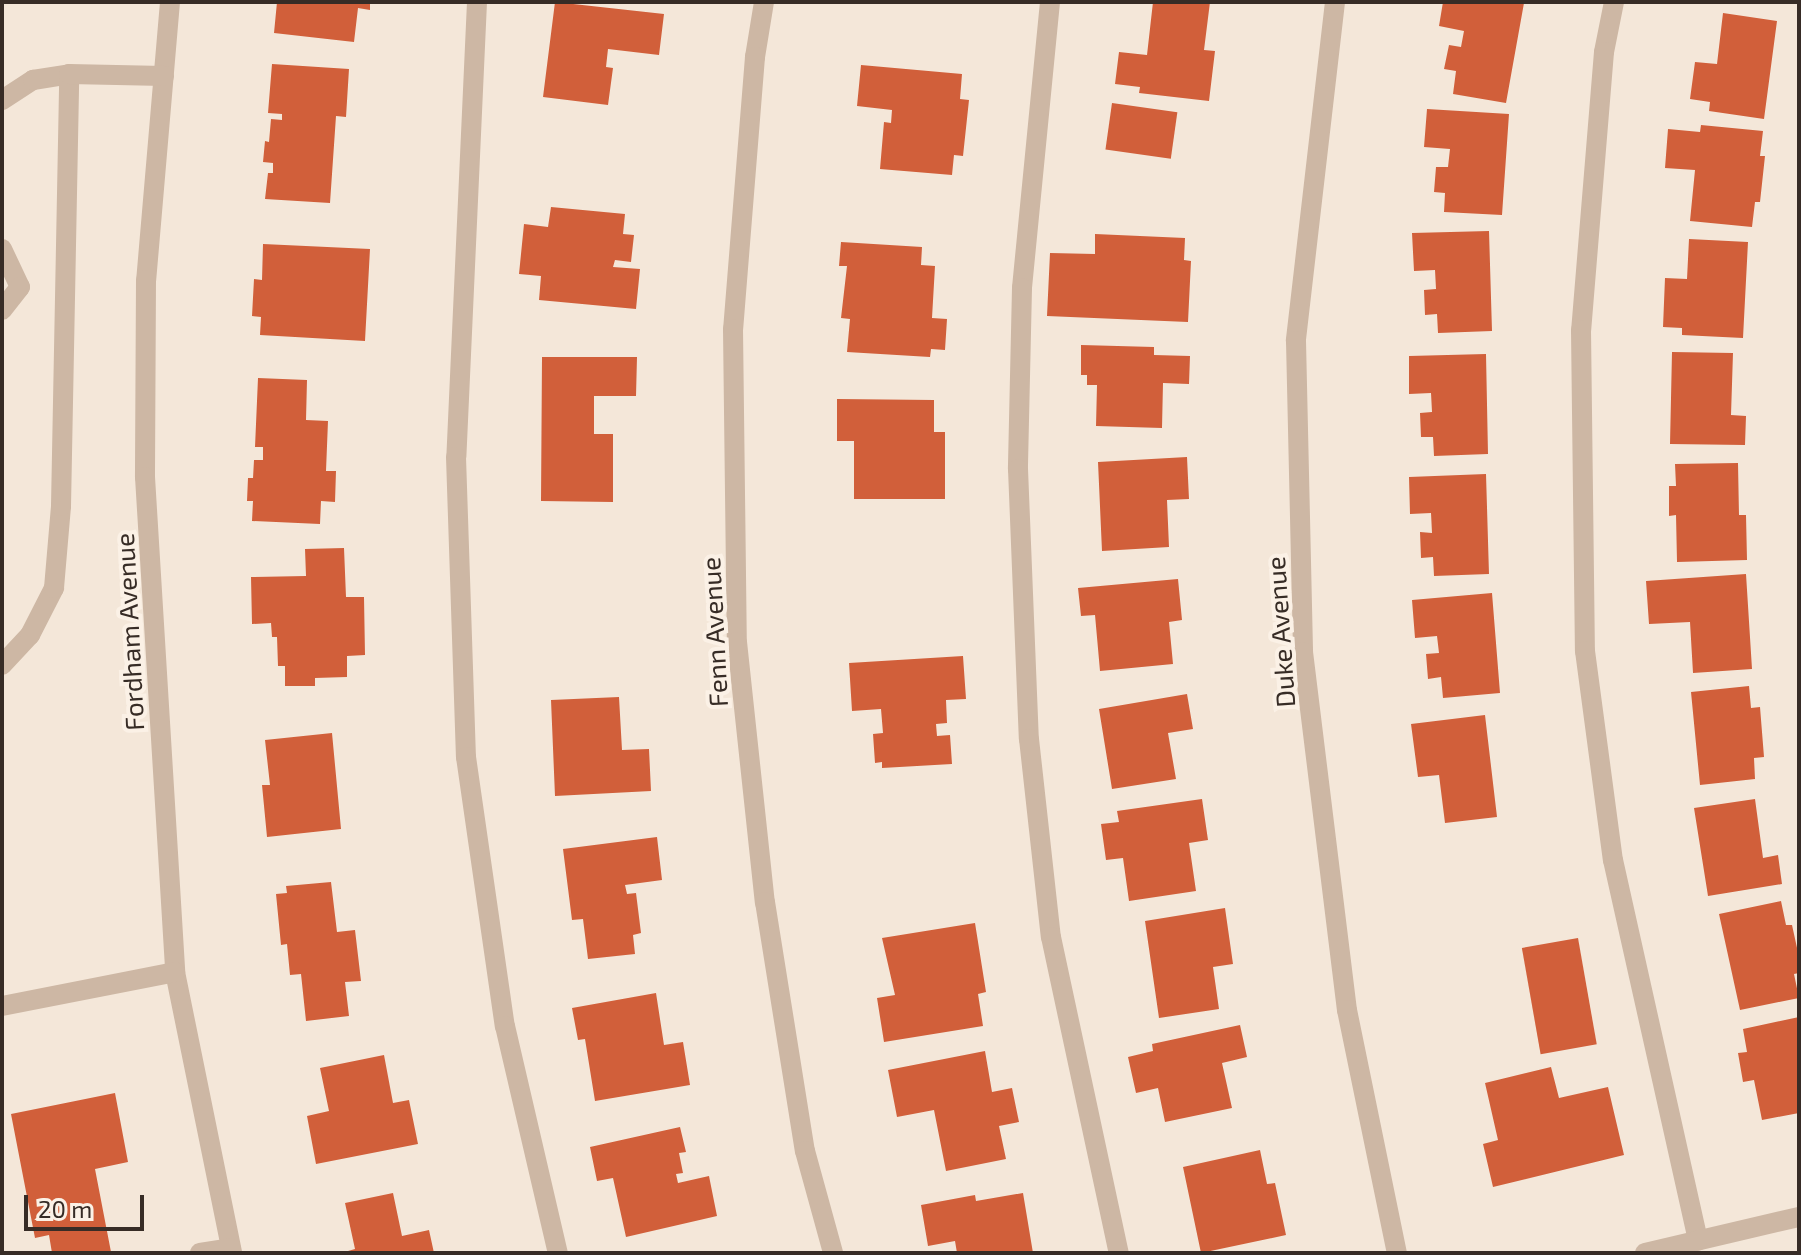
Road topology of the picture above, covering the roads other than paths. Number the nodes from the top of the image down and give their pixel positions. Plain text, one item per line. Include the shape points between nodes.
1 (170, 2) edge
2 (477, 2) edge
3 (764, 2) edge
4 (1050, 2) edge
5 (1335, 2) edge
6 (1614, 2) edge
7 (69, 74) junction
8 (164, 76) junction
9 (2, 100) edge
10 (2, 249) edge
11 (2, 310) edge
12 (2, 665) edge
13 (175, 972) junction
14 (2, 1006) edge
15 (1799, 1217) edge
16 (1698, 1241) junction
17 (232, 1250) edge
18 (200, 1253) edge
19 (558, 1253) edge
20 (833, 1253) edge
21 (1119, 1253) edge
22 (1397, 1253) edge
23 (1645, 1253) edge

1 - 8 street, Fordham Avenue
2 - 19 street via 456,457 466,757 505,1026
3 - 20 street, Fenn Avenue via 733,329 737,642 765,902 805,1151
4 - 21 street via 1022,288 1018,469 1029,739 1051,937
5 - 22 street, Duke Avenue via 1296,341 1303,652 1347,1010
6 - 16 street via 1603,68 1581,330 1585,651 1613,860
7 - 8 street
7 - 9 street via 33,80
7 - 12 street via 61,506 54,588 30,635
8 - 13 street, Fordham Avenue via 146,280 145,477
10 - 11 street via 20,287
13 - 14 street
13 - 17 street, Fordham Avenue
15 - 16 street
16 - 23 street
17 - 18 street

